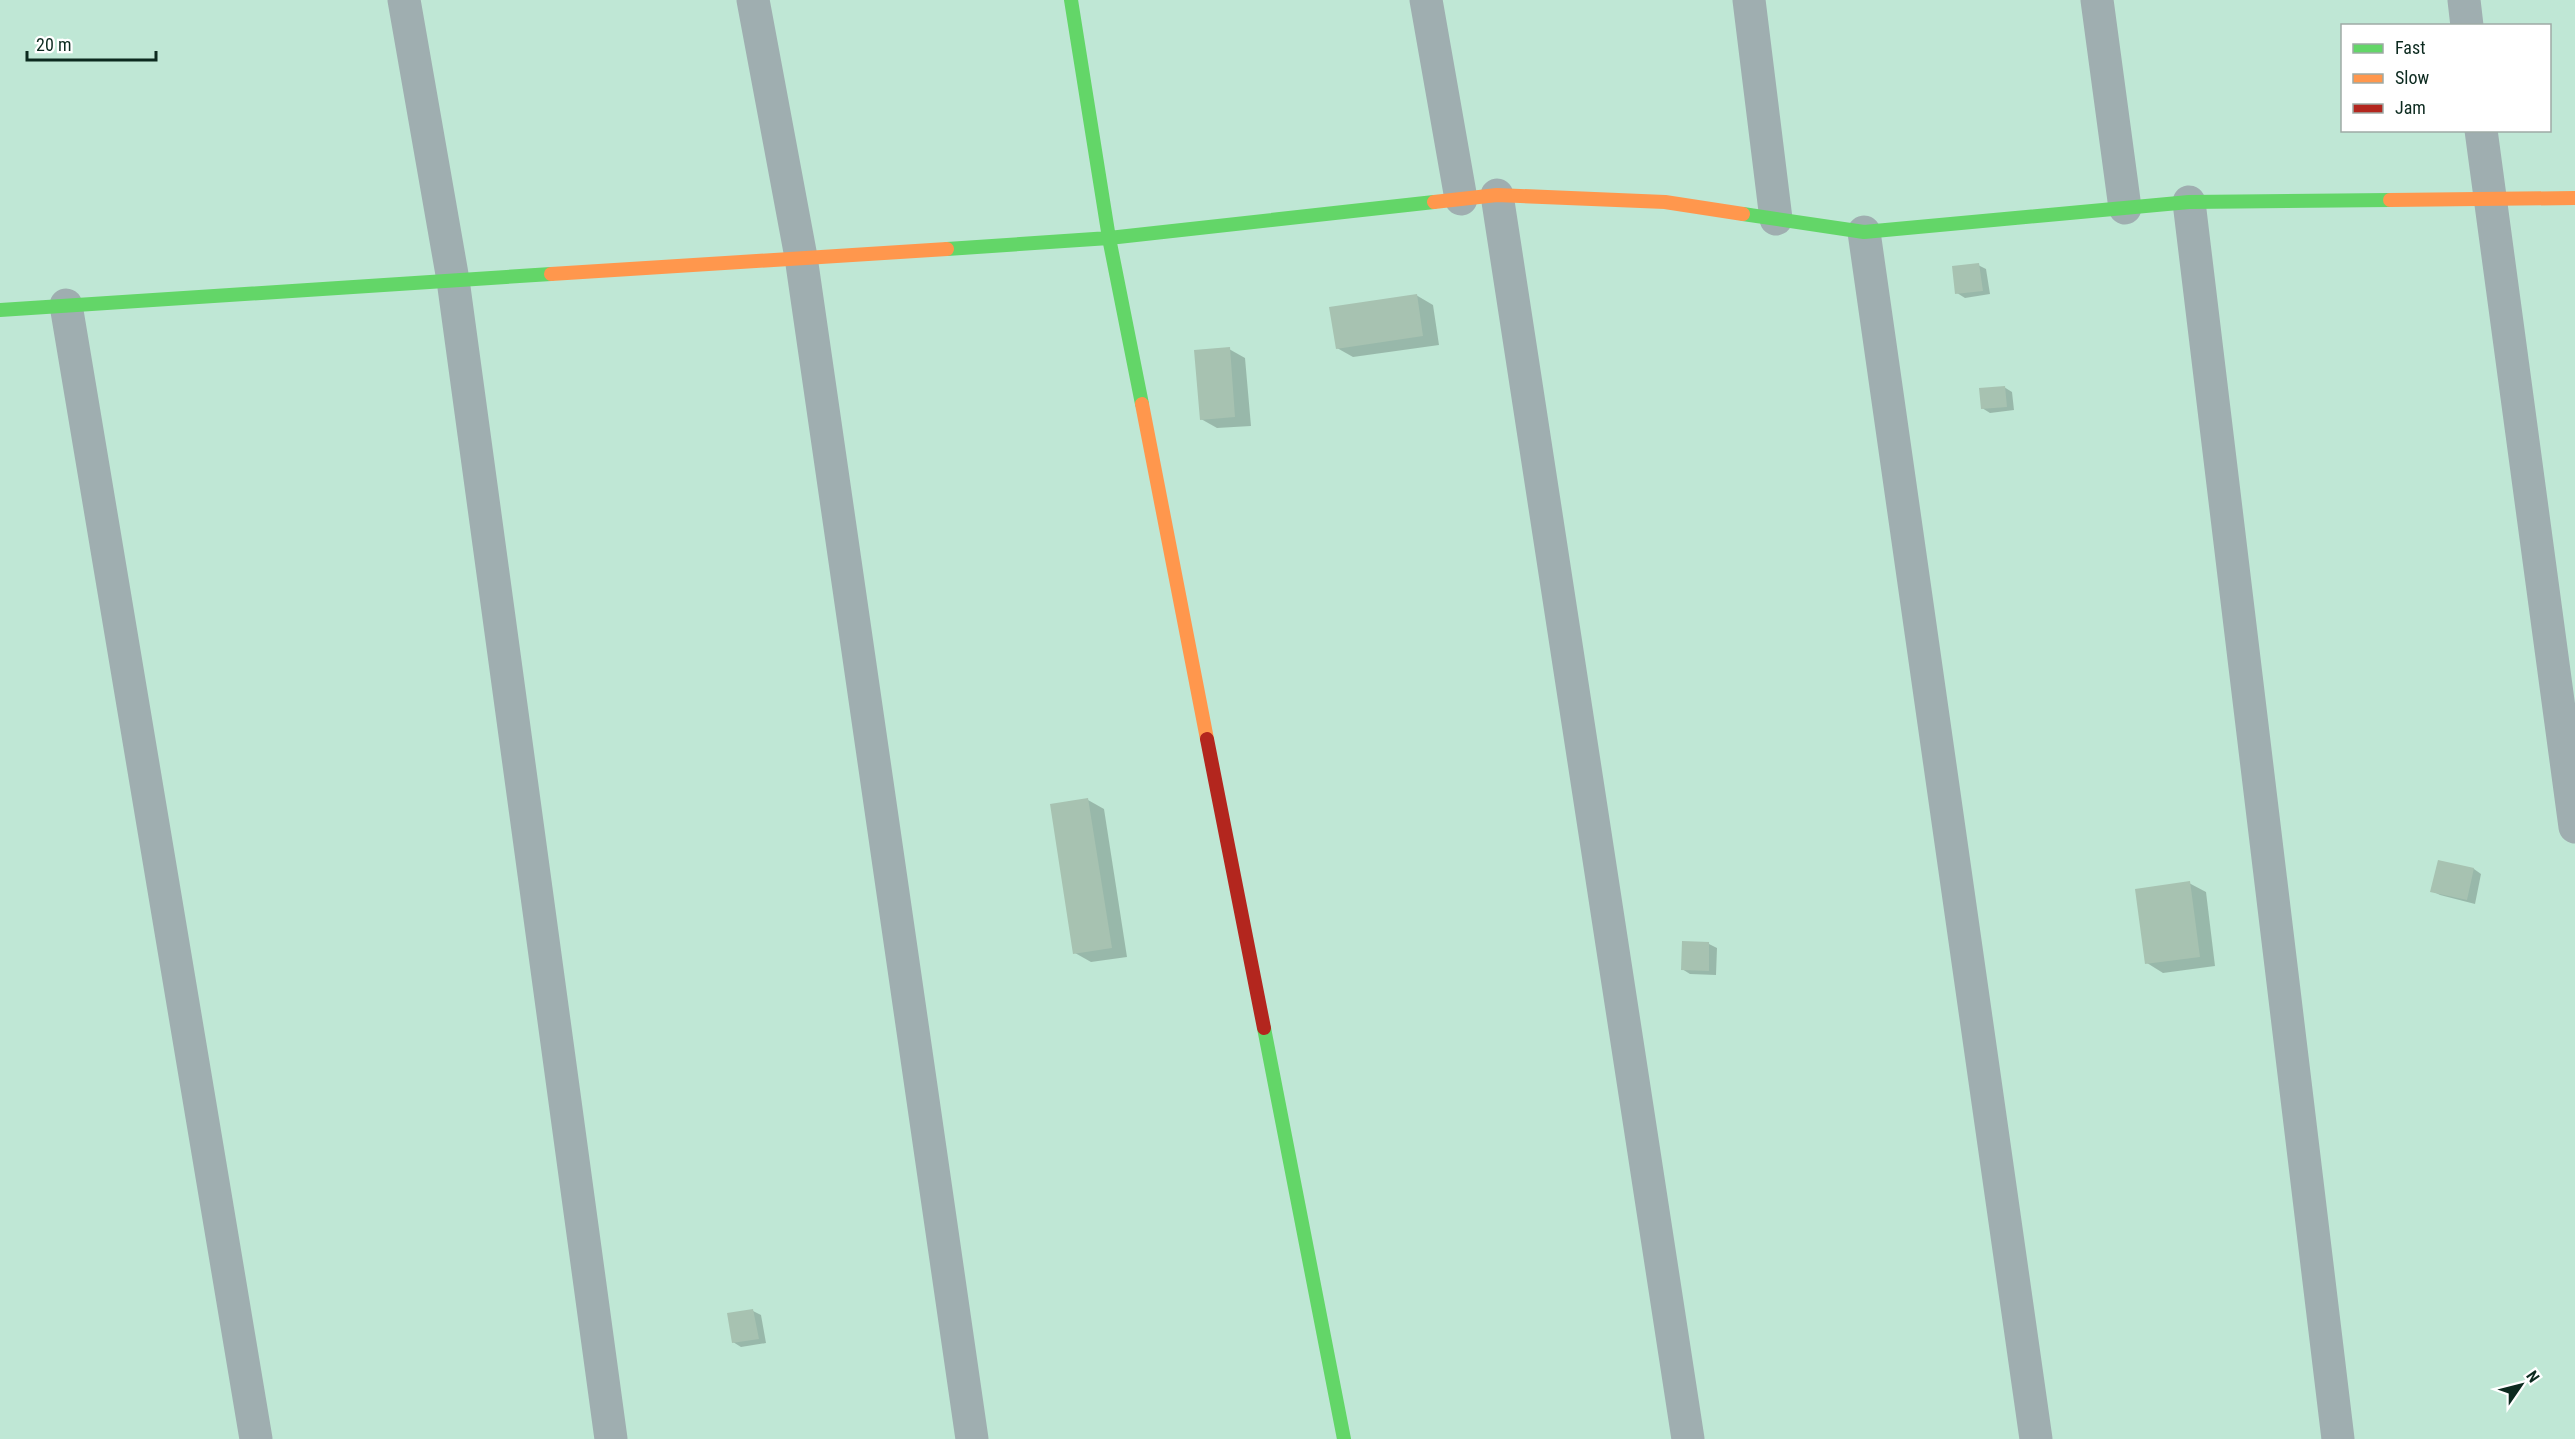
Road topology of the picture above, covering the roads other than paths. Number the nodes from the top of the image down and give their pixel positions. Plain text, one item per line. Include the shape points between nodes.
1 (404, 0) edge
2 (753, 0) edge
3 (1071, 0) edge
4 (1426, 0) edge
5 (1749, 0) edge
6 (2097, 0) edge
7 (2464, 0) edge
8 (2467, 24) edge
9 (2481, 132) edge
10 (1497, 195) junction
11 (2575, 198) edge
12 (1461, 199) junction
13 (2491, 200) junction
14 (2189, 202) junction
15 (2125, 207) junction
16 (1776, 219) junction
17 (1864, 232) junction
18 (1108, 237) junction
19 (801, 257) junction
20 (453, 280) junction
21 (66, 305) junction
22 (0, 310) edge
23 (2575, 827) edge
24 (256, 1439) edge
25 (611, 1439) edge
26 (972, 1439) edge
27 (1344, 1439) edge
28 (1688, 1439) edge
29 (2036, 1439) edge
30 (2338, 1439) edge

1 - 20 street
2 - 19 street
3 - 18 street
4 - 12 street
5 - 16 street
6 - 15 street
7 - 8 street
9 - 13 street
10 - 12 street
10 - 16 street via 1665,202
10 - 28 street
11 - 13 street
12 - 18 street
13 - 14 street
13 - 23 street
14 - 15 street
14 - 30 street
15 - 17 street
16 - 17 street
17 - 29 street
18 - 19 street
18 - 27 street
19 - 20 street
19 - 26 street
20 - 21 street
20 - 25 street
21 - 22 street
21 - 24 street

